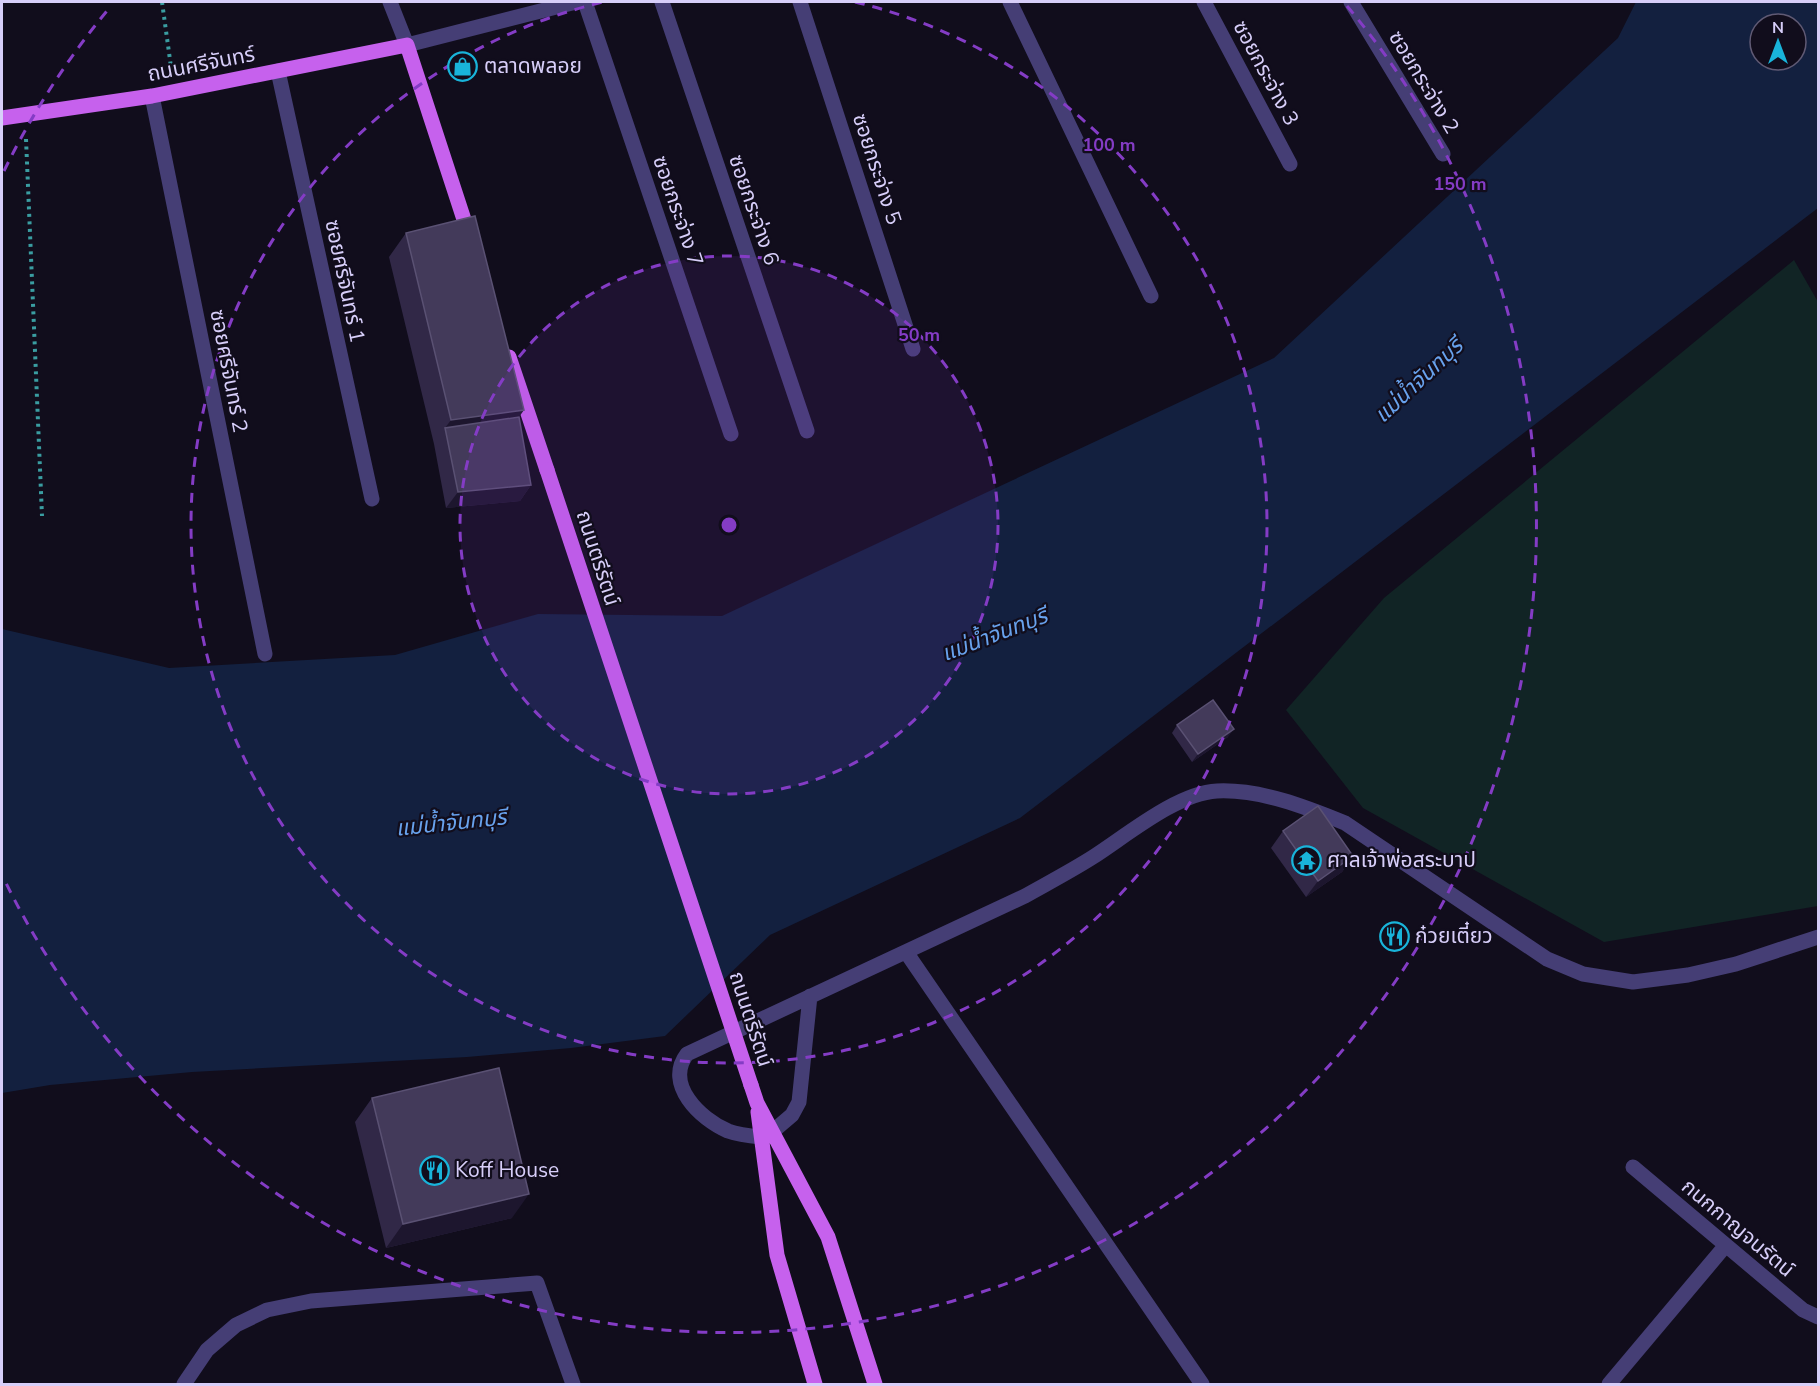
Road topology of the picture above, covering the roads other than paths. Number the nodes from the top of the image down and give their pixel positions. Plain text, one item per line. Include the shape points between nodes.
1 (390, 2) edge
2 (576, 2) edge
3 (585, 2) edge
4 (662, 2) edge
5 (800, 2) edge
6 (1010, 2) edge
7 (1204, 2) edge
8 (1351, 2) edge
9 (407, 45) junction
10 (278, 71) junction
11 (152, 96) junction
12 (2, 118) edge
13 (1443, 154) dead end
14 (1290, 164) dead end
15 (477, 257) edge
16 (1150, 296) dead end
17 (506, 347) edge
18 (913, 349) dead end
19 (807, 431) dead end
20 (731, 434) dead end
21 (372, 499) dead end
22 (265, 654) dead end
23 (1818, 937) edge
24 (906, 952) junction
25 (810, 996) junction
26 (767, 1135) junction
27 (1634, 1167) dead end
28 (1726, 1245) junction
29 (1818, 1317) edge
30 (571, 1379) edge
31 (184, 1384) edge
32 (815, 1384) edge
33 (875, 1384) edge
34 (1202, 1384) edge
35 (1609, 1384) edge

1 - 9 street
2 - 9 street
3 - 20 street, ซอยกระจ่าง 7
4 - 19 street, ซอยกระจ่าง 6
5 - 18 street, ซอยกระจ่าง 5
6 - 16 street
7 - 14 street, ซอยกระจ่าง 3
8 - 13 street, ซอยกระจ่าง 2
9 - 10 main road, ถนนศรีจันทร์
9 - 15 main road
10 - 11 main road, ถนนศรีจันทร์
10 - 21 street, ซอยศรีจันทร์ 1
11 - 12 main road, ถนนศรีจันทร์
11 - 22 street, ซอยศรีจันทร์ 2
17 - 26 main road, ถนนตรีรัตน์, bridge
23 - 24 street via 1688,975 1633,982 1583,974 1547,959 1345,823 1310,808 1216,791 1174,805 1073,870
24 - 25 street
24 - 34 street
25 - 26 street via 799,1102 792,1115
25 - 26 street via 697,1048 680,1063 680,1085 705,1117 729,1131
26 - 32 main road via 777,1256
26 - 33 main road via 828,1237
27 - 28 street, กนกกาญจนรัตน์
28 - 29 street, กนกกาญจนรัตน์ via 1803,1310
28 - 35 street
30 - 31 street via 537,1283 311,1301 267,1310 236,1325 207,1350

